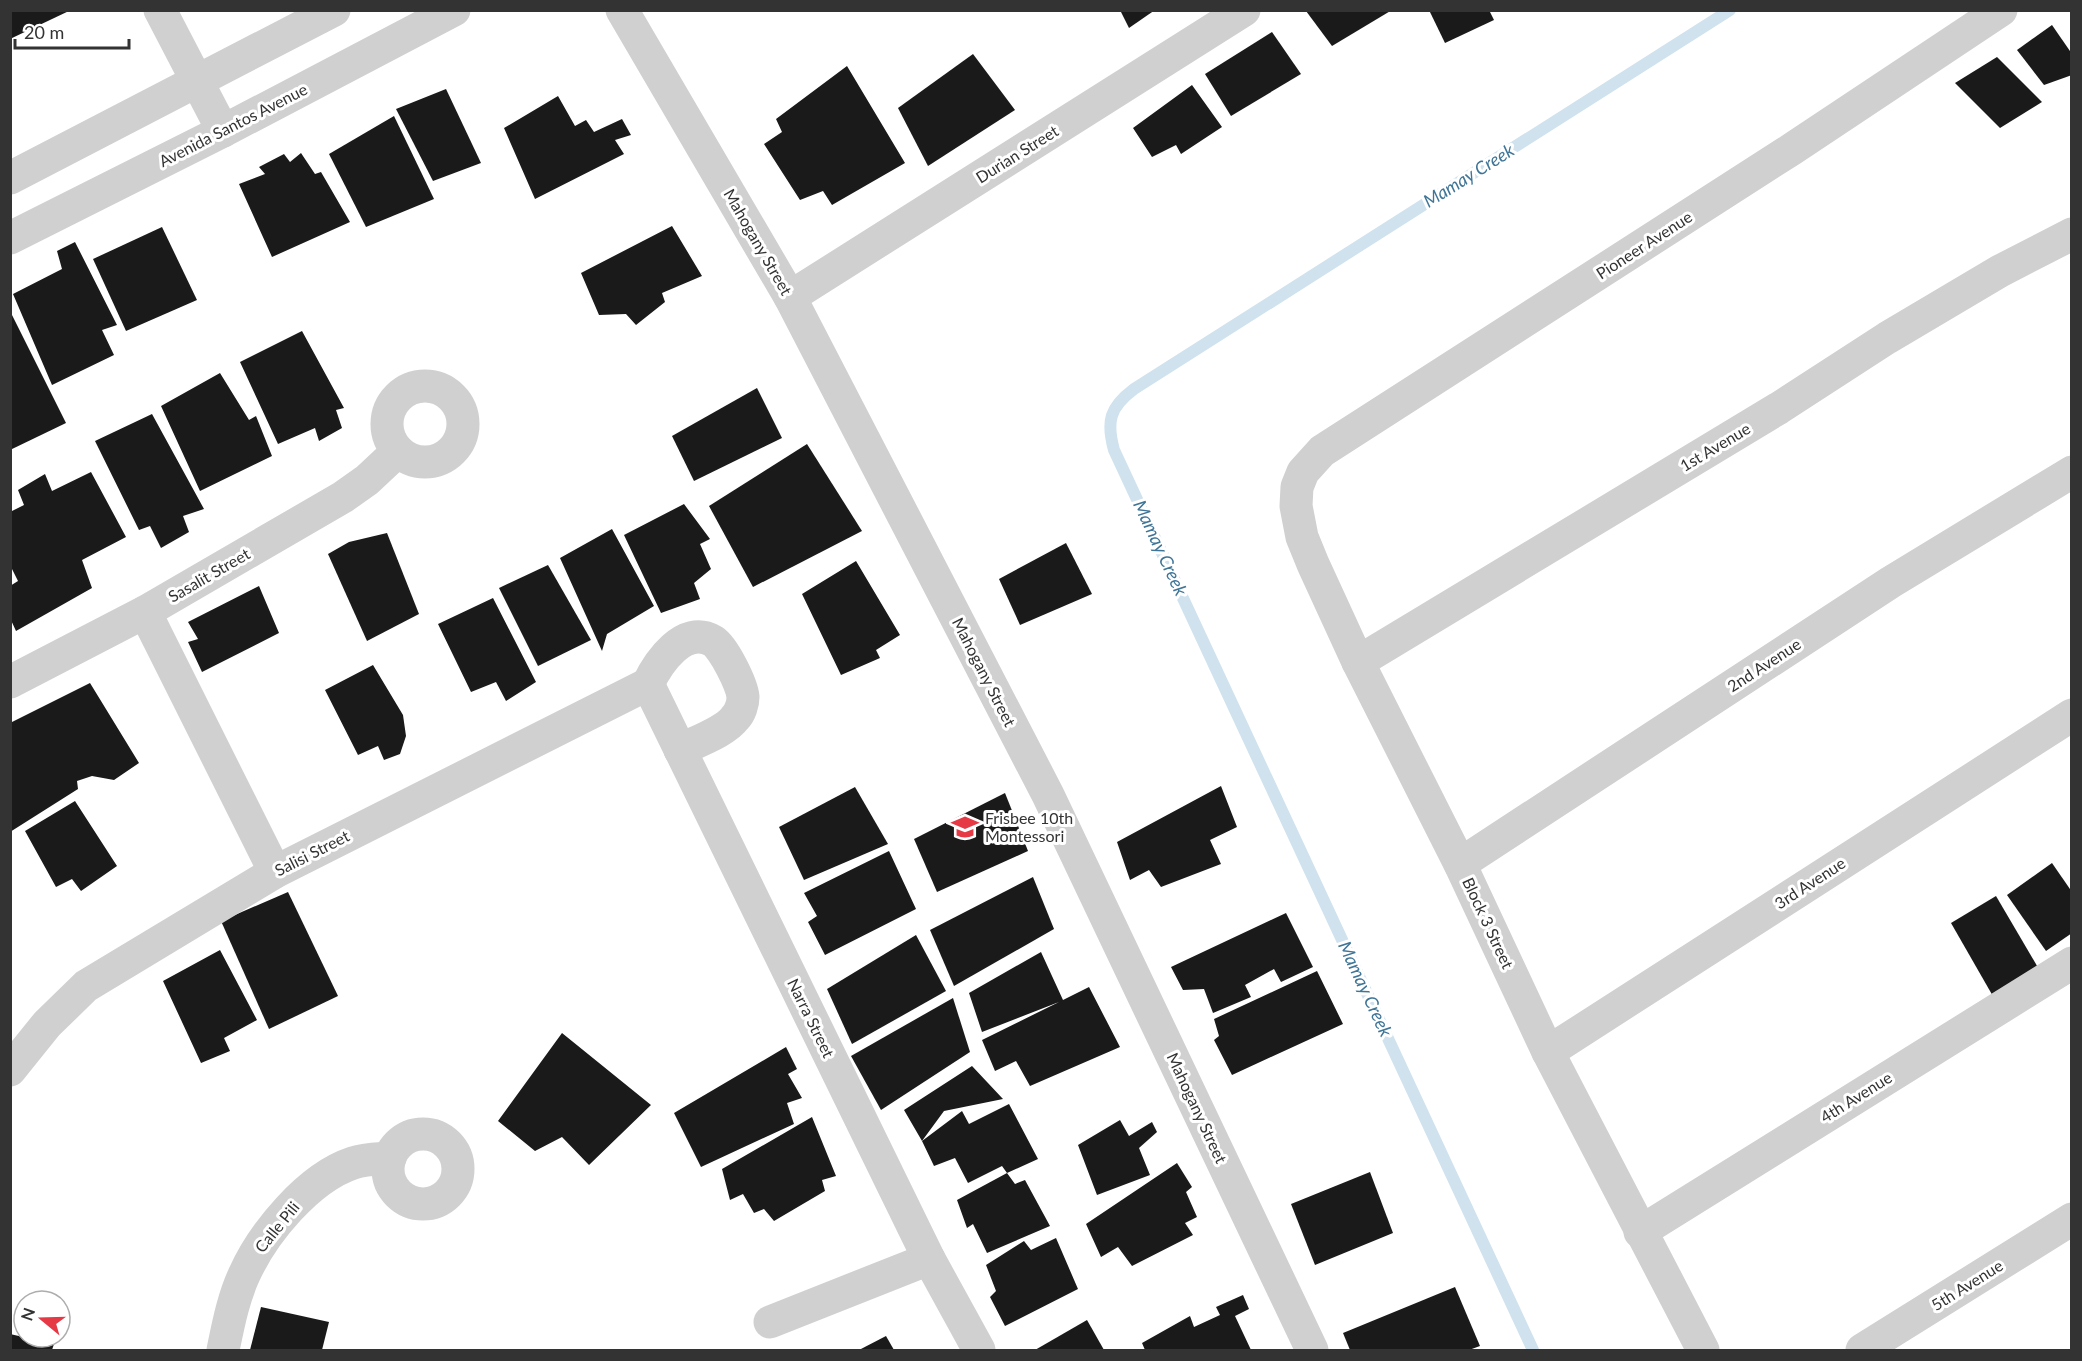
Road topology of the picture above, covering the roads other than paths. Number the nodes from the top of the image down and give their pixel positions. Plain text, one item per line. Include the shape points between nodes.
1 (160, 10) edge
2 (334, 10) edge
3 (454, 10) edge
4 (622, 10) edge
5 (2001, 10) edge
6 (1237, 12) edge
7 (196, 83) junction
8 (223, 131) junction
9 (10, 178) edge
10 (2072, 234) edge
11 (10, 238) edge
12 (790, 297) junction
13 (398, 451) dead end
14 (2072, 472) edge
15 (1297, 488) joint
16 (145, 612) junction
17 (1358, 662) junction
18 (10, 682) edge
19 (648, 684) junction
20 (2072, 715) edge
21 (680, 750) junction
22 (1460, 864) junction
23 (275, 872) junction
24 (2072, 963) edge
25 (1548, 1052) junction
26 (10, 1070) edge
27 (390, 1158) dead end
28 (2072, 1219) edge
29 (1640, 1232) junction
30 (929, 1258) junction
31 (770, 1322) dead end
32 (223, 1350) edge
33 (979, 1350) edge
34 (1312, 1350) edge
35 (1703, 1350) edge
36 (1862, 1350) edge

1 - 7 street
2 - 7 street
3 - 8 street, Avenida Santos Avenue
4 - 12 street, Mahogany Street
5 - 15 street, Pioneer Avenue via 1782,156 1322,451 1303,472
6 - 12 street, Durian Street
7 - 8 street
7 - 9 street
8 - 11 street, Avenida Santos Avenue
10 - 17 street, 1st Avenue via 2000,271 1887,338 1779,408
12 - 34 street, Mahogany Street via 1048,795
13 - 16 street, Sasalit Street via 343,497
14 - 22 street, 2nd Avenue via 1891,582
15 - 17 street, Block 3 Street via 1302,537
16 - 18 street, Sasalit Street
16 - 23 street
17 - 22 street, Block 3 Street
19 - 21 street, Narra Street
19 - 21 street via 669,651 681,642 701,638 715,642 739,684 743,698 735,720
19 - 23 street, Salisi Street
20 - 25 street, 3rd Avenue
21 - 30 street, Narra Street
22 - 25 street, Block 3 Street
23 - 26 street, Salisi Street via 86,986 47,1024
24 - 29 street, 4th Avenue
25 - 29 street, Block 3 Street
27 - 32 street, Calle Pili via 353,1163 297,1200 278,1220 242,1278
28 - 36 street, 5th Avenue
29 - 35 street, Block 3 Street
30 - 31 street
30 - 33 street, Narra Street

